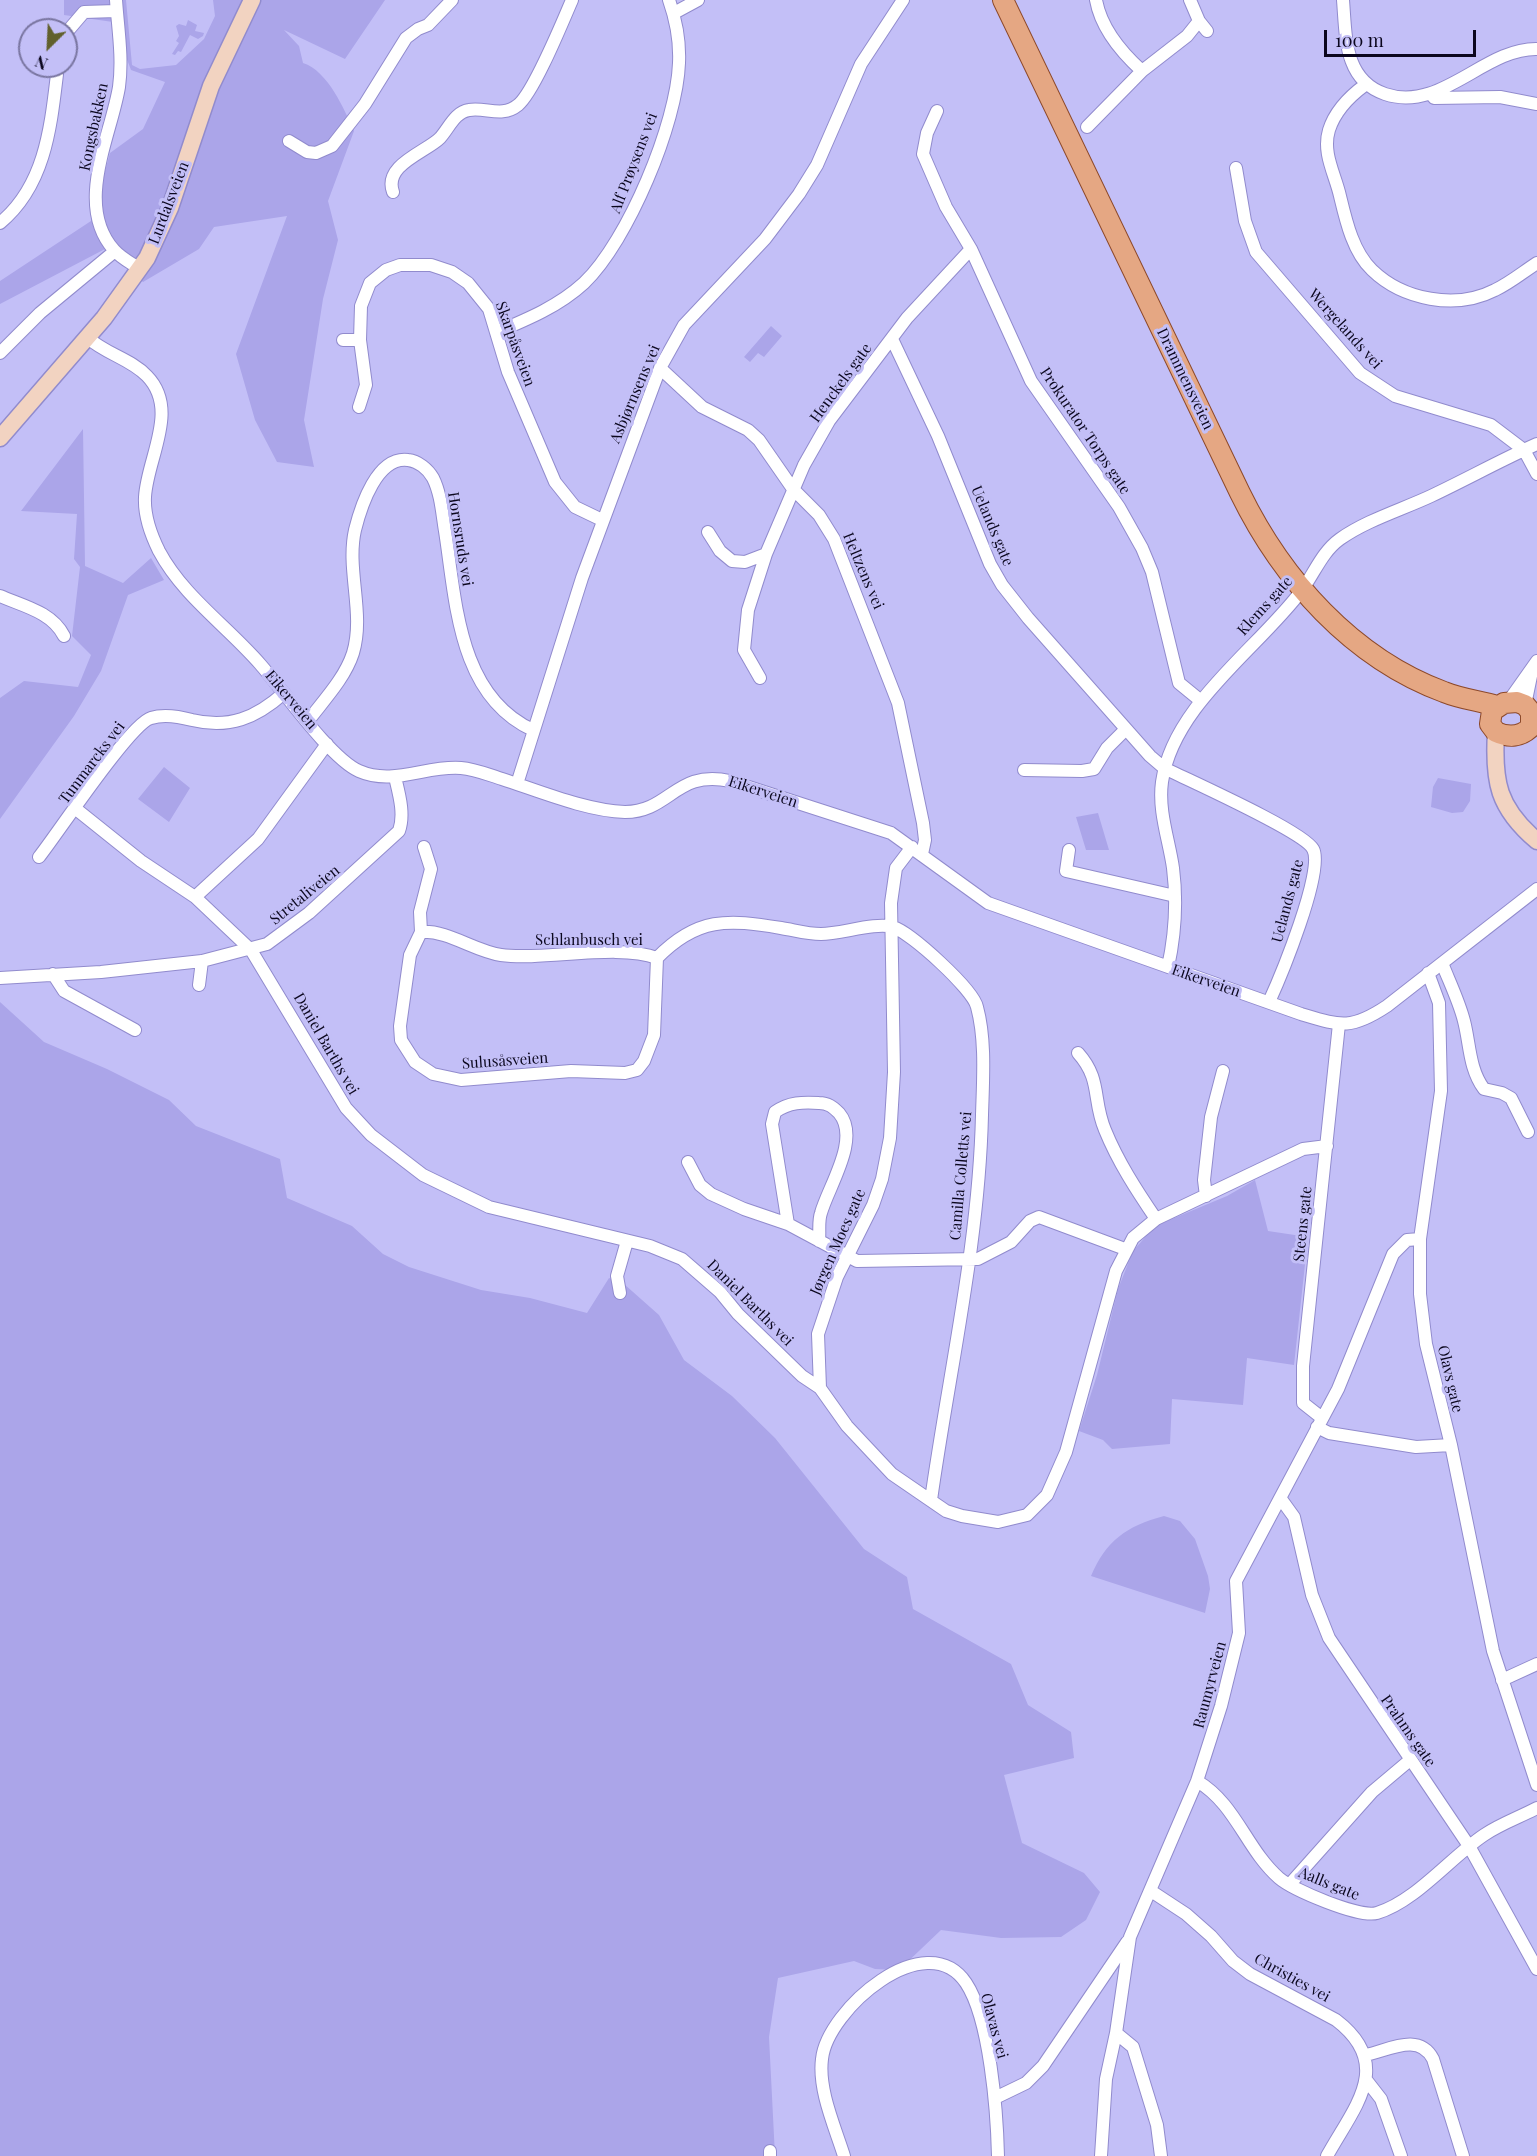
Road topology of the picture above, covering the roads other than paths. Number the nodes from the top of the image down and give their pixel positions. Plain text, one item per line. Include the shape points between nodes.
1 (252, 0) edge
2 (452, 0) edge
3 (572, 0) edge
4 (669, 0) edge
5 (698, 0) edge
6 (903, 0) edge
7 (1003, 0) edge
8 (1096, 0) edge
9 (1190, 0) edge
10 (1343, 0) edge
11 (116, 6) edge
12 (674, 13) junction
13 (78, 19) edge
14 (1537, 49) edge
15 (1142, 70) junction
16 (56, 78) edge
17 (1365, 85) junction
18 (1431, 93) junction
19 (1537, 104) edge
20 (937, 111) dead end
21 (1088, 127) dead end
22 (289, 141) dead end
23 (1236, 168) dead end
24 (393, 192) dead end
25 (0, 223) edge
26 (971, 249) junction
27 (115, 251) junction
28 (1537, 263) edge
29 (140, 269) junction
30 (496, 332) junction
31 (88, 338) junction
32 (892, 339) junction
33 (343, 340) dead end
34 (360, 340) junction
35 (0, 353) edge
36 (660, 368) junction
37 (359, 407) dead end
38 (0, 438) edge
39 (1537, 444) edge
40 (1524, 450) junction
41 (1537, 474) edge
42 (793, 489) junction
43 (602, 520) junction
44 (708, 532) dead end
45 (766, 554) junction
46 (1302, 590) junction
47 (0, 596) edge
48 (64, 636) dead end
49 (1535, 664) edge
50 (760, 678) dead end
51 (284, 693) junction
52 (1201, 701) junction
53 (1516, 720) edge
54 (308, 721) junction
55 (1125, 729) junction
56 (533, 730) junction
57 (327, 744) junction
58 (1164, 768) junction
59 (1024, 770) dead end
60 (395, 777) junction
61 (517, 784) junction
62 (76, 809) junction
63 (1537, 842) edge
64 (423, 847) dead end
65 (917, 850) junction
66 (1069, 850) dead end
67 (39, 857) dead end
68 (1537, 889) edge
69 (1174, 896) junction
70 (195, 897) junction
71 (892, 927) junction
72 (421, 932) junction
73 (251, 950) junction
74 (657, 958) junction
75 (202, 961) junction
76 (1442, 963) junction
77 (1168, 967) junction
78 (1428, 973) junction
79 (53, 974) junction
80 (0, 978) edge
81 (199, 985) dead end
82 (1269, 1002) junction
83 (1339, 1024) junction
84 (135, 1030) dead end
85 (1078, 1053) dead end
86 (1223, 1071) dead end
87 (1528, 1132) dead end
88 (1327, 1146) junction
89 (688, 1162) dead end
90 (1206, 1196) junction
91 (1156, 1219) junction
92 (788, 1224) junction
93 (1420, 1239) junction
94 (627, 1241) junction
95 (819, 1241) junction
96 (1125, 1249) junction
97 (846, 1257) junction
98 (968, 1259) junction
99 (621, 1293) dead end
100 (820, 1388) junction
101 (1320, 1423) junction
102 (1451, 1445) junction
103 (1281, 1499) junction
104 (931, 1500) junction
105 (1537, 1664) edge
106 (1503, 1680) junction
107 (1410, 1760) junction
108 (1197, 1781) junction
109 (1537, 1785) edge
110 (1537, 1808) edge
111 (1469, 1846) junction
112 (1290, 1884) junction
113 (1151, 1891) junction
114 (1130, 1937) junction
115 (1537, 1969) edge
116 (1116, 2033) junction
117 (1366, 2055) junction
118 (1367, 2081) junction
119 (995, 2098) junction
120 (844, 2156) edge
121 (998, 2156) edge
122 (1101, 2156) edge
123 (1161, 2156) edge
124 (1327, 2156) edge
125 (1401, 2156) edge
126 (1463, 2156) edge

1 - 29 main road, Lurdalsveien via 211,86 164,225
2 - 22 street via 428,25 406,39 365,104 332,146 316,153 307,152
3 - 24 street via 531,88 518,105 502,112 461,113 440,138 400,167 392,178
4 - 12 street, Alf Prøysens vei
5 - 12 street
6 - 36 street, Asbjørnsens vei via 861,64 817,165 799,194 765,239 684,325
7 - 46 main road, Drammensveien via 1246,506 1272,551
8 - 15 street via 1107,29
9 - 15 street via 1203,26
10 - 17 street via 1348,52
11 - 13 street via 84,12
11 - 27 street, Kongsbakken via 121,51 119,84 97,187 101,225
12 - 30 street, Alf Prøysens vei via 679,64 671,108 624,229 602,262 574,292 558,304
14 - 18 street via 1509,54
15 - 21 street
16 - 25 street via 45,153 30,191
17 - 18 street via 1405,98
17 - 28 street via 1337,112 1329,132 1327,156 1348,228 1371,270 1396,288 1440,300 1478,297 1495,291
18 - 19 street via 1434,98 1500,97
20 - 26 street, Prokurator Torps gate via 923,154 946,207
23 - 40 street, Wergelands vei via 1245,221 1256,252 1360,373 1395,396 1491,425
26 - 32 street, Henckels gate
26 - 52 street, Prokurator Torps gate via 1031,381 1119,507 1142,548 1152,572 1179,683
27 - 29 street, Kongsbakken
27 - 35 street via 40,313
29 - 31 main road, Lurdalsveien
30 - 34 street, Skarpåsveien via 489,309 468,283 452,272 418,263 386,270 370,283 361,306
30 - 43 street, Skarpåsveien via 508,372 555,482 575,507
31 - 38 main road, Lurdalsveien
31 - 51 street, Eikerveien via 141,371 159,394 162,418 148,469 145,498 147,521 159,551 176,577
32 - 42 street, Henckels gate via 829,421
32 - 55 street, Uelands gate via 1002,585
33 - 34 street
34 - 37 street, Skarpåsveien via 366,386
36 - 42 street, Heltzens vei via 702,407 748,430 759,440
36 - 43 street, Asbjørnsens vei
39 - 40 street, Klems gate
40 - 41 street, Wergelands vei
40 - 46 street, Klems gate via 1340,539 1325,553
42 - 45 street, Henckels gate
42 - 65 street, Heltzens vei via 819,515 834,538 890,677 908,738 920,800 925,840
43 - 56 street, Asbjørnsens vei
44 - 45 street via 732,561 745,562
45 - 50 street, Henckels gate via 743,636 744,650
46 - 52 street, Klems gate
46 - 53 main road, Drammensveien via 1340,627 1408,676
47 - 48 street via 54,621
49 - 53 street
49 - 53 street
51 - 54 street, Eikerveien
51 - 62 street, Tunmarcks vei via 252,717 238,722 222,725 184,718 151,718 119,749
52 - 58 street, Klems gate
53 - 63 main road via 1494,754 1498,790 1514,819
54 - 56 street, Hornsruds vei via 342,675 354,651 355,529 376,479 400,459 414,460 425,468 440,496 454,599 464,645 474,667 504,711
54 - 57 street, Eikerveien
55 - 58 street, Uelands gate
55 - 59 street via 1094,769
56 - 61 street, Asbjørnsens vei
57 - 60 street, Eikerveien via 357,770
57 - 70 street via 258,839
58 - 69 street, Klems gate via 1162,807
58 - 82 street, Uelands gate via 1304,838 1313,849 1316,866 1302,916
60 - 61 street, Eikerveien via 460,768
60 - 73 street, Stretaliveien via 402,821 392,840 286,932
61 - 65 street, Eikerveien via 624,812 647,809 696,779 717,778 872,825
62 - 67 street, Tunmarcks vei
62 - 70 street, Daniel Barths vei via 141,861
64 - 72 street, Sulusåsveien via 431,868 420,912
65 - 71 street, Jørgen Moes gate via 896,868
65 - 77 street, Eikerveien via 988,903
66 - 69 street via 1066,871
68 - 76 street, Eikerveien
69 - 77 street, Klems gate
70 - 73 street, Daniel Barths vei
71 - 74 street, Schlanbusch vei via 812,934 756,924 716,923 689,931
71 - 97 street, Jørgen Moes gate via 894,1072 890,1138 873,1205
71 - 98 street, Camilla Colletts vei via 960,981 977,1007 983,1084 981,1156
72 - 74 street, Schlanbusch vei via 501,955 635,954
72 - 74 street, Sulusåsveien via 408,965 401,1007 402,1040 415,1062 433,1074 461,1080 637,1070 654,1035
73 - 75 street, Stretaliveien
73 - 94 street, Daniel Barths vei via 346,1108 371,1135 414,1168 489,1207
75 - 79 street, Stretaliveien
75 - 81 street
76 - 78 street, Eikerveien
76 - 87 street via 1464,1019 1480,1083 1484,1089 1511,1098
77 - 82 street, Eikerveien
78 - 83 street, Eikerveien via 1365,1021
78 - 93 street, Olavs gate via 1439,1003 1441,1092
79 - 80 street, Stretaliveien
79 - 84 street via 64,991
82 - 83 street, Eikerveien
83 - 88 street, Steens gate
85 - 91 street via 1094,1075 1098,1111 1113,1148
86 - 90 street via 1211,1117 1204,1180
88 - 90 street via 1303,1149
88 - 101 street, Steens gate via 1302,1394
89 - 92 street via 700,1185 711,1194
90 - 91 street
91 - 96 street
92 - 95 street
92 - 95 street via 772,1124 775,1112 794,1103 822,1103 841,1116 846,1133 844,1156 820,1214
93 - 101 street, Raumyrveien via 1407,1240 1393,1254 1338,1389
93 - 102 street, Olavs gate via 1420,1294 1426,1344
94 - 99 street via 617,1276
94 - 100 street, Daniel Barths vei via 682,1259 802,1376
95 - 97 street
96 - 98 street via 1039,1217 997,1251
96 - 104 street via 1106,1303 1066,1452 1047,1495 1028,1515 998,1522 946,1511
97 - 98 street via 871,1262
97 - 100 street, Jørgen Moes gate via 822,1314 818,1334
98 - 104 street, Camilla Colletts vei
100 - 104 street via 871,1453 892,1474
101 - 102 street via 1329,1433 1416,1448
101 - 103 street, Raumyrveien
102 - 106 street, Olavs gate via 1489,1635
103 - 107 street, Prahms gate via 1293,1517 1312,1595 1329,1638
103 - 108 street, Raumyrveien via 1236,1581 1237,1647
105 - 106 street
106 - 109 street, Olavs gate
107 - 111 street, Prahms gate
107 - 112 street via 1372,1792
108 - 112 street, Aalls gate via 1217,1795 1268,1865
108 - 113 street, Raumyrveien
110 - 111 street, Aalls gate
111 - 112 street, Aalls gate via 1401,1901 1377,1913 1348,1910
111 - 115 street, Prahms gate
113 - 114 street, Raumyrveien
113 - 117 street, Christies vei via 1186,1914 1250,1974 1336,2020
114 - 116 street, Raumyrveien
114 - 119 street via 1043,2066 1026,2083
116 - 122 street, Raumyrveien via 1106,2079
116 - 123 street via 1132,2048 1157,2125
117 - 118 street
117 - 126 street via 1412,2043 1425,2048 1433,2060
118 - 124 street
118 - 125 street via 1382,2099
119 - 120 street, Olavas vei via 975,2004 965,1982 942,1966 918,1963 901,1968 854,2003 824,2046 823,2082
119 - 121 street, Olavas vei

